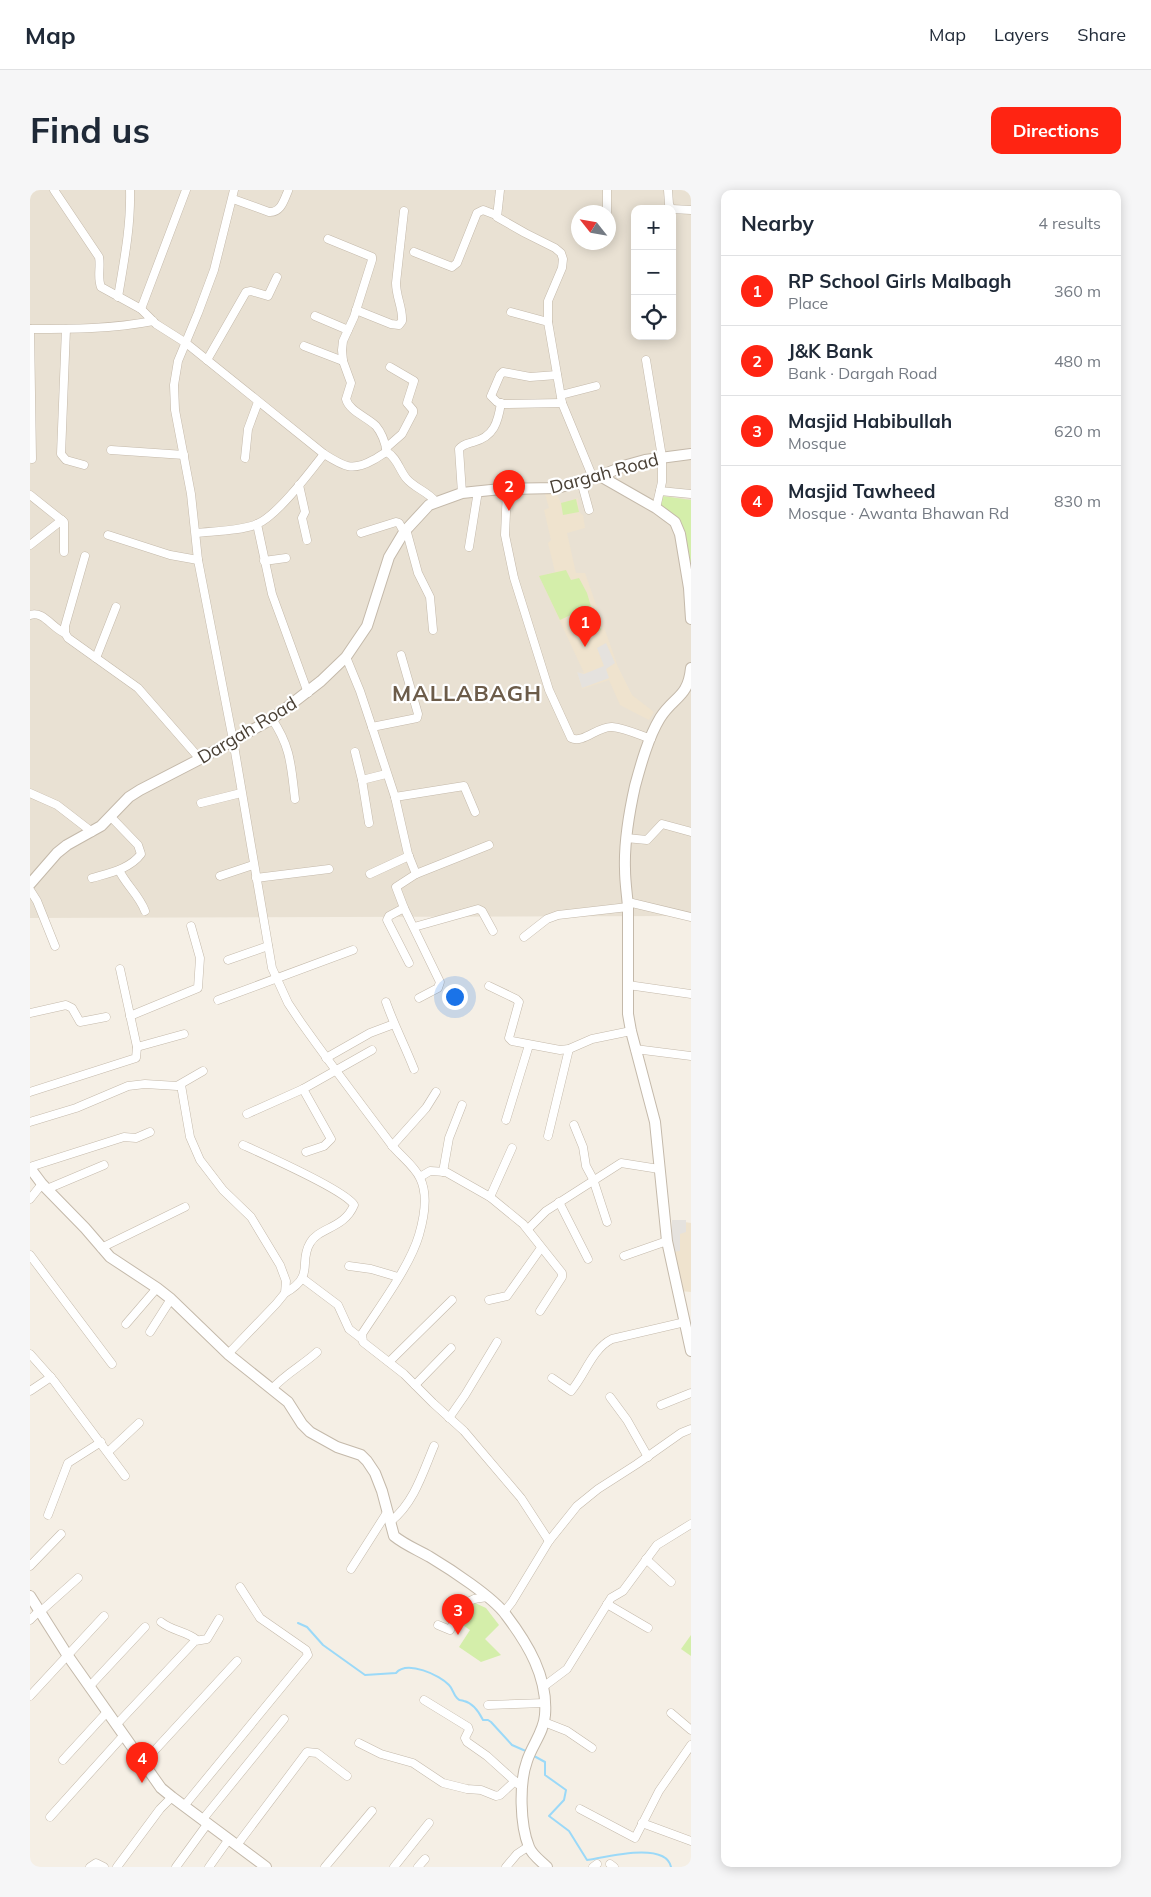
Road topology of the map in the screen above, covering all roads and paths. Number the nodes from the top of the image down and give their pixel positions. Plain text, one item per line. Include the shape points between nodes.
1 (54, 190) edge
2 (130, 190) edge
3 (186, 190) edge
4 (234, 190) edge
5 (607, 190) edge
6 (668, 190) edge
7 (288, 191) edge
8 (498, 192) edge
9 (233, 199) junction
10 (607, 205) edge
11 (669, 205) edge
12 (676, 209) edge
13 (691, 210) edge
14 (404, 212) dead end
15 (496, 214) junction
16 (328, 239) dead end
17 (414, 252) dead end
18 (277, 277) dead end
19 (118, 297) junction
20 (141, 309) junction
21 (356, 310) junction
22 (511, 312) dead end
23 (316, 316) dead end
24 (153, 321) junction
25 (548, 322) junction
26 (30, 329) edge
27 (66, 329) junction
28 (348, 330) junction
29 (186, 343) junction
30 (304, 346) dead end
31 (207, 360) junction
32 (646, 360) dead end
33 (343, 361) junction
34 (390, 367) dead end
35 (557, 375) junction
36 (596, 386) dead end
37 (562, 399) junction
38 (258, 402) junction
39 (500, 403) junction
40 (111, 450) dead end
41 (386, 450) junction
42 (324, 454) junction
43 (691, 454) edge
44 (184, 455) junction
45 (662, 457) junction
46 (245, 458) dead end
47 (32, 459) dead end
48 (84, 464) dead end
49 (596, 477) junction
50 (580, 481) junction
51 (299, 486) junction
52 (507, 489) junction
53 (478, 491) junction
54 (660, 491) junction
55 (462, 493) junction
56 (691, 494) edge
57 (30, 495) edge
58 (435, 501) junction
59 (656, 508) junction
60 (589, 510) dead end
61 (62, 520) junction
62 (257, 524) junction
63 (405, 531) junction
64 (196, 533) junction
65 (362, 533) dead end
66 (108, 535) dead end
67 (307, 540) dead end
68 (30, 545) edge
69 (470, 546) dead end
70 (64, 552) dead end
71 (85, 556) dead end
72 (286, 558) dead end
73 (198, 560) junction
74 (264, 561) junction
75 (690, 588) edge
76 (116, 607) dead end
77 (30, 614) edge
78 (691, 619) edge
79 (433, 630) dead end
80 (65, 633) junction
81 (401, 655) dead end
82 (346, 657) junction
83 (96, 658) junction
84 (691, 668) edge
85 (689, 686) edge
86 (308, 693) junction
87 (272, 719) junction
88 (372, 727) junction
89 (651, 739) junction
90 (233, 740) junction
91 (355, 752) dead end
92 (200, 759) junction
93 (386, 774) junction
94 (362, 780) junction
95 (30, 793) edge
96 (242, 793) junction
97 (394, 797) junction
98 (295, 799) dead end
99 (201, 803) dead end
100 (475, 812) dead end
101 (111, 817) junction
102 (369, 823) dead end
103 (92, 832) junction
104 (691, 832) edge
105 (626, 838) junction
106 (488, 845) dead end
107 (409, 856) junction
108 (253, 865) junction
109 (329, 869) dead end
110 (119, 870) junction
111 (370, 874) dead end
112 (416, 874) junction
113 (220, 876) dead end
114 (92, 878) dead end
115 (256, 878) junction
116 (30, 884) edge
117 (30, 890) edge
118 (628, 904) junction
119 (404, 908) junction
120 (145, 911) dead end
121 (691, 918) edge
122 (191, 926) dead end
123 (414, 927) junction
124 (493, 931) dead end
125 (524, 937) dead end
126 (55, 946) dead end
127 (268, 946) junction
128 (353, 950) dead end
129 (228, 960) dead end
130 (409, 963) dead end
131 (120, 969) dead end
132 (276, 979) junction
133 (628, 985) junction
134 (489, 986) dead end
135 (691, 994) edge
136 (419, 998) dead end
137 (218, 1000) dead end
138 (386, 1002) dead end
139 (30, 1013) edge
140 (130, 1016) junction
141 (106, 1017) dead end
142 (394, 1024) junction
143 (631, 1032) junction
144 (184, 1034) dead end
145 (530, 1045) junction
146 (137, 1047) junction
147 (569, 1049) junction
148 (635, 1049) junction
149 (372, 1050) dead end
150 (691, 1056) edge
151 (326, 1058) junction
152 (414, 1069) dead end
153 (203, 1071) dead end
154 (336, 1071) junction
155 (181, 1085) junction
156 (303, 1090) junction
157 (30, 1092) edge
158 (436, 1092) dead end
159 (462, 1105) dead end
160 (247, 1114) dead end
161 (506, 1120) dead end
162 (30, 1122) edge
163 (574, 1125) dead end
164 (150, 1132) dead end
165 (548, 1136) dead end
166 (243, 1144) dead end
167 (392, 1146) junction
168 (512, 1148) dead end
169 (306, 1152) dead end
170 (104, 1164) dead end
171 (30, 1167) edge
172 (659, 1169) junction
173 (443, 1172) junction
174 (420, 1177) junction
175 (593, 1179) junction
176 (45, 1187) junction
177 (490, 1198) junction
178 (30, 1199) edge
179 (559, 1202) junction
180 (185, 1207) dead end
181 (607, 1222) dead end
182 (528, 1230) junction
183 (668, 1241) junction
184 (101, 1248) junction
185 (541, 1248) junction
186 (30, 1255) edge
187 (624, 1256) dead end
188 (588, 1259) dead end
189 (349, 1266) dead end
190 (398, 1277) junction
191 (302, 1278) junction
192 (157, 1288) junction
193 (285, 1293) junction
194 (171, 1299) junction
195 (452, 1300) dead end
196 (489, 1300) dead end
197 (540, 1310) dead end
198 (684, 1322) junction
199 (126, 1324) dead end
200 (150, 1332) dead end
201 (362, 1339) junction
202 (497, 1342) dead end
203 (451, 1348) dead end
204 (317, 1352) dead end
205 (691, 1352) edge
206 (30, 1354) edge
207 (228, 1354) junction
208 (389, 1362) junction
209 (112, 1364) dead end
210 (50, 1377) junction
211 (552, 1378) dead end
212 (415, 1385) junction
213 (272, 1389) junction
214 (30, 1391) edge
215 (691, 1393) edge
216 (610, 1398) dead end
217 (661, 1405) dead end
218 (449, 1418) junction
219 (139, 1423) dead end
220 (691, 1429) edge
221 (100, 1442) junction
222 (434, 1446) dead end
223 (108, 1452) junction
224 (648, 1457) junction
225 (125, 1476) dead end
226 (48, 1515) dead end
227 (389, 1516) junction
228 (691, 1524) edge
229 (61, 1534) dead end
230 (549, 1541) junction
231 (646, 1559) junction
232 (30, 1566) edge
233 (351, 1569) dead end
234 (78, 1578) dead end
235 (670, 1582) dead end
236 (240, 1587) dead end
237 (30, 1596) edge
238 (487, 1598) junction
239 (607, 1604) junction
240 (40, 1611) junction
241 (504, 1612) junction
242 (104, 1616) dead end
243 (30, 1620) edge
244 (220, 1620) dead end
245 (162, 1622) dead end
246 (438, 1625) dead end
247 (145, 1627) dead end
248 (648, 1628) dead end
249 (197, 1640) junction
250 (68, 1656) junction
251 (237, 1661) dead end
252 (90, 1687) junction
253 (543, 1687) junction
254 (30, 1696) edge
255 (424, 1700) dead end
256 (545, 1703) junction
257 (488, 1705) dead end
258 (107, 1712) junction
259 (671, 1713) dead end
260 (284, 1719) dead end
261 (544, 1722) junction
262 (116, 1725) junction
263 (691, 1730) edge
264 (124, 1736) junction
265 (359, 1743) dead end
266 (691, 1745) edge
267 (592, 1748) dead end
268 (63, 1760) dead end
269 (144, 1762) junction
270 (347, 1776) dead end
271 (518, 1784) junction
272 (172, 1797) junction
273 (184, 1806) junction
274 (580, 1809) dead end
275 (372, 1811) dead end
276 (50, 1817) dead end
277 (206, 1821) junction
278 (429, 1823) dead end
279 (642, 1823) junction
280 (691, 1841) edge
281 (233, 1842) junction
282 (529, 1846) junction
283 (425, 1859) dead end
284 (90, 1867) edge
285 (104, 1867) edge
286 (117, 1867) edge
287 (176, 1867) edge
288 (209, 1867) edge
289 (265, 1867) edge
290 (325, 1867) edge
291 (394, 1867) edge
292 (418, 1867) edge
293 (506, 1867) edge
294 (546, 1867) edge

1 - 19 street via 99,257 100,287
2 - 19 street via 128,235
3 - 20 street
4 - 9 street
5 - 10 street
6 - 11 street
7 - 9 street via 280,209 275,212
8 - 15 street
9 - 29 street via 214,270
12 - 13 street
14 - 21 street via 396,283 402,321 394,325
15 - 17 street via 483,210 477,213 455,266 450,267
15 - 25 street via 561,253 562,268 548,301
16 - 21 street via 372,258
18 - 31 street via 268,296 246,292
19 - 20 street
20 - 24 street
21 - 28 street
22 - 25 street
23 - 28 street
24 - 27 street
24 - 29 street
25 - 35 street
26 - 27 street
26 - 47 street
27 - 48 street via 61,454 66,460
28 - 33 street via 342,350
29 - 31 street
29 - 44 street via 178,361 174,385 175,410
30 - 33 street
31 - 38 street
32 - 45 street
33 - 41 street via 351,383 346,402 376,426
34 - 41 street via 414,381 407,403 413,413 402,434
35 - 37 street
35 - 39 street via 530,377 503,372 491,396
36 - 37 street
37 - 39 street
37 - 49 street
38 - 42 street
38 - 46 street via 248,429
39 - 55 street via 494,430 459,450
40 - 44 street
41 - 42 street via 362,466 352,468
41 - 58 street via 408,480
42 - 51 street
43 - 45 street, Dargah Road
44 - 64 street
45 - 49 street, Dargah Road
45 - 54 street
49 - 50 street, Dargah Road
49 - 59 street
50 - 52 street, Dargah Road via 549,488
50 - 60 street
51 - 62 street
51 - 67 street
52 - 53 street, Dargah Road
52 - 89 street via 505,535 514,578 551,697 571,738 576,740 612,727
53 - 55 street, Dargah Road
53 - 69 street
54 - 56 street
54 - 59 street
55 - 58 street, Dargah Road
57 - 61 street
58 - 63 street, Dargah Road
59 - 75 street via 676,522
61 - 68 street
61 - 70 street
62 - 64 street
62 - 74 street
63 - 65 street via 396,522
63 - 79 street via 418,573 430,597
63 - 82 street, Dargah Road via 384,568 367,626
64 - 73 street
66 - 73 street
71 - 80 street
72 - 74 street
73 - 90 street
74 - 86 street via 282,625
75 - 78 street
76 - 83 street
77 - 80 street via 41,615
80 - 83 street
81 - 88 street via 417,718
82 - 86 street, Dargah Road
82 - 88 street
83 - 92 street via 138,688
84 - 85 street
85 - 89 street via 668,707
86 - 87 street, Dargah Road
87 - 90 street, Dargah Road
87 - 98 street via 286,742
88 - 93 street
89 - 105 street via 635,786
90 - 92 street, Dargah Road
90 - 96 street
91 - 94 street
92 - 101 street, Dargah Road via 140,790
93 - 94 street
93 - 97 street
94 - 102 street
95 - 103 street via 57,805
96 - 99 street
96 - 108 street
97 - 100 street via 464,786
97 - 107 street
101 - 103 street, Dargah Road
101 - 110 street via 124,829 141,854
103 - 116 street, Dargah Road via 66,845
104 - 105 street via 662,824 647,840
105 - 118 street
106 - 112 street
107 - 111 street
107 - 112 street
108 - 113 street
108 - 115 street
109 - 115 street
110 - 114 street
110 - 120 street
112 - 119 street via 396,887
115 - 127 street
117 - 126 street
118 - 121 street
118 - 125 street via 558,915 547,919
118 - 133 street
119 - 123 street
119 - 130 street via 388,916 387,920
122 - 140 street via 200,958 198,988
123 - 124 street via 478,909
123 - 136 street via 440,986
127 - 129 street
127 - 132 street
128 - 132 street
131 - 140 street
132 - 137 street
132 - 151 street via 288,1003
133 - 135 street
133 - 143 street
134 - 145 street via 518,1000 509,1038
138 - 142 street
139 - 141 street via 66,1004 80,1022
140 - 146 street
142 - 151 street via 370,1033
142 - 152 street
143 - 147 street via 592,1039
143 - 148 street
144 - 146 street
145 - 147 street
145 - 161 street
146 - 157 street via 134,1059
147 - 165 street
148 - 150 street
148 - 172 street via 655,1122
149 - 154 street
151 - 154 street
153 - 155 street
154 - 156 street
154 - 167 street
155 - 162 street via 128,1086 76,1108
155 - 193 street via 188,1128 200,1160 222,1190 252,1217 280,1265 286,1281
156 - 160 street
156 - 169 street via 331,1139 324,1146
158 - 167 street
159 - 173 street via 448,1138
163 - 175 street
164 - 171 street via 136,1138 124,1136
166 - 191 street via 315,1180 354,1205 338,1225 315,1236 310,1243
167 - 174 street
168 - 177 street
170 - 176 street
171 - 176 street
172 - 175 street via 621,1163
172 - 183 street
173 - 174 street via 430,1170
173 - 177 street
174 - 190 street via 424,1194 419,1234
175 - 179 street
175 - 181 street
176 - 178 street
176 - 184 street
177 - 182 street
179 - 182 street
179 - 188 street
180 - 184 street
182 - 185 street
183 - 187 street
183 - 198 street
184 - 192 street via 110,1258
185 - 196 street via 507,1296
185 - 197 street via 562,1277
186 - 209 street
189 - 190 street
190 - 201 street via 362,1334
191 - 193 street via 299,1284
191 - 201 street via 338,1305 350,1329
192 - 194 street
192 - 199 street
193 - 207 street
194 - 200 street
194 - 207 street
195 - 208 street
198 - 205 street
198 - 211 street via 605,1342 571,1391
201 - 208 street
202 - 218 street
203 - 212 street
204 - 213 street
206 - 210 street
207 - 213 street
208 - 212 street
210 - 214 street
210 - 221 street
212 - 218 street
213 - 227 street via 288,1402 310,1432 361,1455 367,1461 375,1474
215 - 217 street
216 - 224 street
218 - 230 street via 516,1491
219 - 223 street
220 - 224 street
221 - 223 street
221 - 226 street via 68,1463
222 - 227 street via 403,1509
223 - 225 street
224 - 230 street via 587,1496
227 - 233 street
227 - 238 street via 394,1536
228 - 231 street via 657,1545
229 - 232 street
230 - 241 street
231 - 235 street
231 - 239 street via 623,1592 614,1595
234 - 240 street
236 - 273 street via 260,1618 306,1650 308,1655
237 - 240 street
238 - 241 street
238 - 246 street via 474,1599 462,1605 450,1630
239 - 248 street
239 - 253 street via 567,1669
240 - 243 street
240 - 250 street
241 - 253 street via 530,1648
242 - 250 street
244 - 249 street via 207,1639
245 - 249 street
247 - 252 street
249 - 262 street
250 - 252 street
250 - 254 street
251 - 269 street
252 - 258 street
253 - 256 street
255 - 271 street via 468,1727 467,1742
256 - 257 street
256 - 261 street
258 - 262 street
258 - 268 street
259 - 263 street
260 - 277 street
261 - 267 street via 567,1731
261 - 271 street
262 - 264 street
264 - 269 street
264 - 276 street
265 - 271 street via 381,1754 413,1763 435,1780 448,1785 496,1796
266 - 279 street
269 - 272 street via 161,1788
270 - 281 street via 316,1753 307,1752
271 - 282 street
272 - 273 street
272 - 286 street
273 - 277 street
274 - 279 street via 633,1838
275 - 290 street
277 - 281 street
277 - 287 street
278 - 291 street
279 - 280 street
281 - 288 street
281 - 289 street
282 - 293 street
282 - 294 street
283 - 292 street
284 - 285 street via 96,1862

